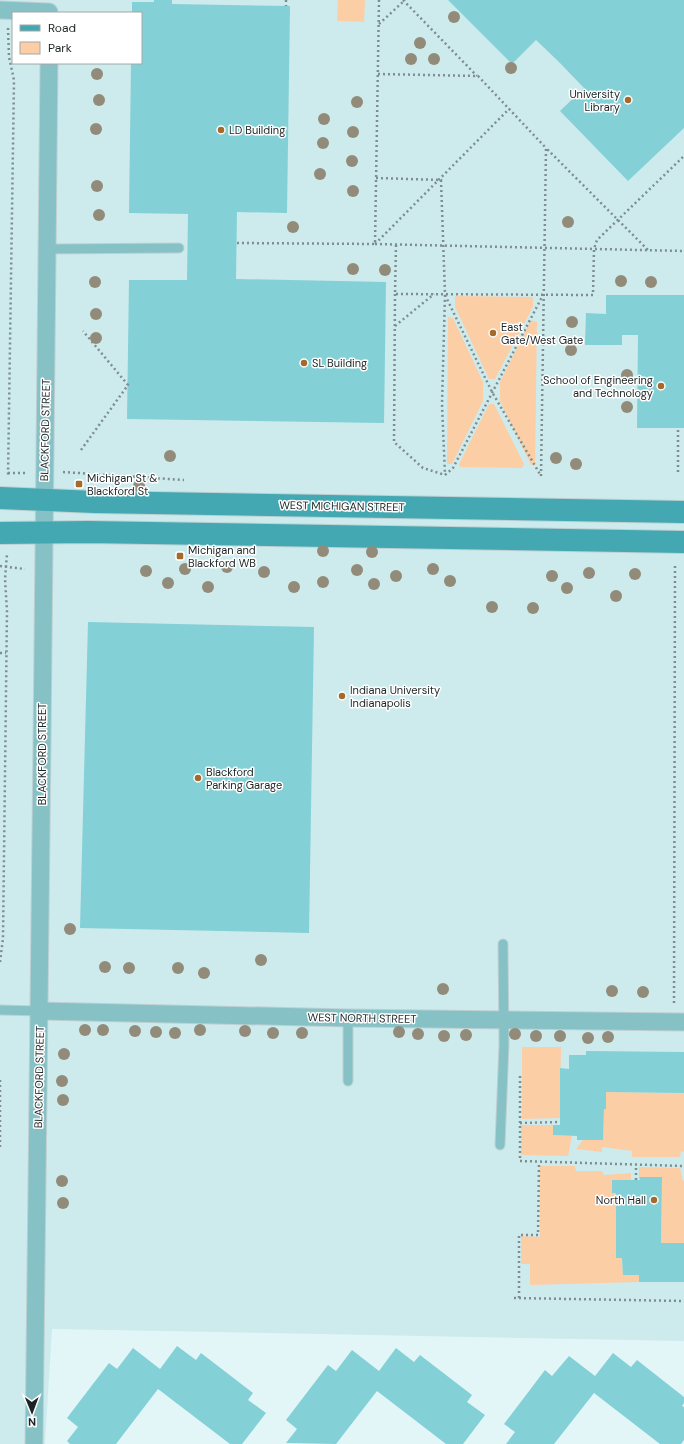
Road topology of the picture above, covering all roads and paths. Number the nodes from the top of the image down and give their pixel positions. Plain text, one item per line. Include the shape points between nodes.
1 (286, 0) edge
2 (379, 0) edge
3 (404, 0) edge
4 (286, 6) dead end
5 (49, 8) edge
6 (4, 10) edge
7 (378, 24) junction
8 (49, 64) edge
9 (378, 74) junction
10 (478, 76) junction
11 (509, 109) junction
12 (546, 148) junction
13 (684, 156) edge
14 (376, 178) junction
15 (441, 180) junction
16 (618, 220) junction
17 (237, 243) dead end
18 (375, 244) junction
19 (396, 244) junction
20 (442, 246) junction
21 (179, 248) dead end
22 (543, 248) junction
23 (47, 249) junction
24 (594, 249) junction
25 (648, 250) junction
26 (684, 251) edge
27 (395, 294) junction
28 (435, 294) junction
29 (445, 294) junction
30 (543, 294) junction
31 (394, 327) junction
32 (83, 332) dead end
33 (492, 392) junction
34 (678, 428) dead end
35 (81, 450) dead end
36 (8, 472) junction
37 (59, 472) dead end
38 (678, 472) dead end
39 (29, 473) dead end
40 (105, 474) dead end
41 (445, 475) junction
42 (4, 489) edge
43 (44, 500) junction
44 (684, 512) edge
45 (44, 532) junction
46 (0, 533) edge
47 (684, 542) edge
48 (7, 554) dead end
49 (675, 565) dead end
50 (0, 566) edge
51 (6, 568) junction
52 (27, 569) dead end
53 (6, 652) junction
54 (0, 653) edge
55 (503, 944) dead end
56 (0, 962) edge
57 (0, 1010) edge
58 (40, 1011) junction
59 (348, 1018) junction
60 (503, 1020) junction
61 (679, 1022) edge
62 (520, 1075) dead end
63 (0, 1080) edge
64 (348, 1081) dead end
65 (560, 1122) dead end
66 (520, 1123) junction
67 (500, 1145) dead end
68 (0, 1150) edge
69 (539, 1162) junction
70 (636, 1165) junction
71 (684, 1166) edge
72 (636, 1180) dead end
73 (514, 1298) dead end
74 (519, 1298) junction
75 (684, 1301) edge
76 (34, 1444) edge

1 - 4 path
2 - 7 path
3 - 7 path
3 - 10 path
5 - 6 street
6 - 36 path via 14,87
7 - 9 path
8 - 23 street, BLACKFORD STREET
9 - 10 path
9 - 14 path
10 - 11 path
11 - 12 path
11 - 15 path
12 - 16 path
12 - 22 path
13 - 16 path
14 - 15 path
14 - 18 path
15 - 18 path
15 - 20 path
16 - 24 path via 597,240
16 - 25 path
17 - 18 path
18 - 19 path
19 - 20 path
19 - 27 path
20 - 22 path
20 - 29 path
21 - 23 lane
22 - 24 path
22 - 30 path
23 - 43 street, BLACKFORD STREET
24 - 25 path
24 - 30 path via 593,295
25 - 26 path
27 - 28 path
27 - 31 path
28 - 29 path
28 - 31 path
29 - 30 path
29 - 33 path
29 - 41 path via 442,404
30 - 33 path
30 - 33 path via 541,476
31 - 41 path via 394,442 423,468
32 - 35 path via 128,385
33 - 41 path via 453,468
34 - 38 path
36 - 39 path
36 - 42 path
37 - 40 path
42 - 43 main road, WEST MICHIGAN STREET
43 - 44 main road, WEST MICHIGAN STREET
43 - 45 street, BLACKFORD STREET
45 - 46 main road
45 - 47 main road
45 - 58 street, BLACKFORD STREET
48 - 51 path
49 - 61 path
50 - 51 path
51 - 52 path
51 - 53 path
53 - 54 path
53 - 56 path via 3,938
55 - 60 lane
57 - 58 lane
58 - 59 street, WEST NORTH STREET
58 - 76 street, BLACKFORD STREET
59 - 60 street, WEST NORTH STREET
59 - 64 lane
60 - 61 street, WEST NORTH STREET
60 - 67 lane
62 - 66 path
63 - 68 path
65 - 66 path
66 - 69 path via 520,1161
69 - 70 path
69 - 74 path via 538,1235 519,1234
70 - 71 path
70 - 72 path
73 - 74 path
74 - 75 path

